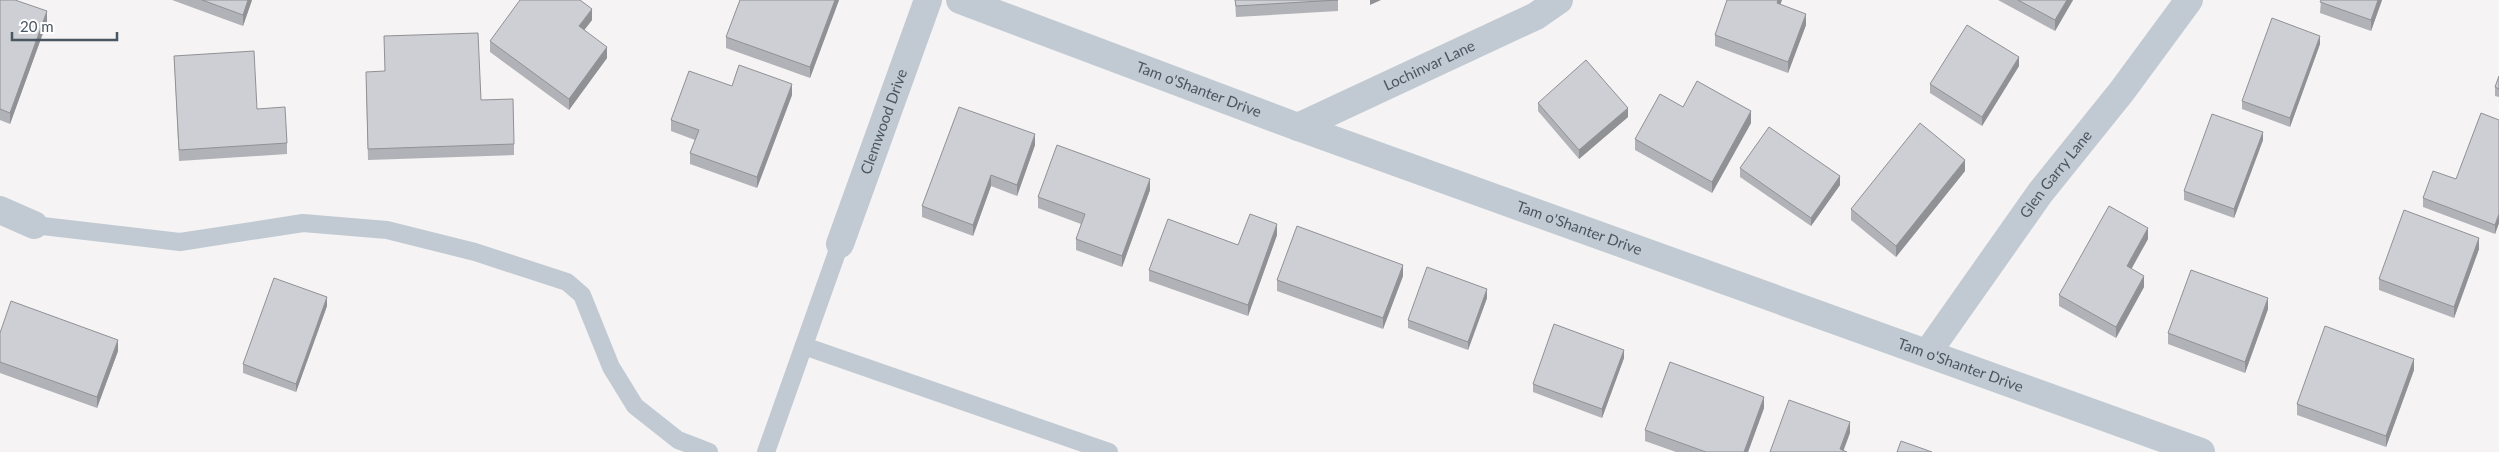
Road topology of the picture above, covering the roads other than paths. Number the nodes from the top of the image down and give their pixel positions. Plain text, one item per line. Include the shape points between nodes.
1 (928, 0) edge
2 (960, 0) edge
3 (1559, 0) edge
4 (2189, 0) edge
5 (1298, 127) junction
6 (0, 210) edge
7 (34, 225) joint
8 (840, 244) joint
9 (804, 346) junction
10 (1928, 352) junction
11 (709, 452) edge
12 (766, 452) edge
13 (1109, 452) edge
14 (2201, 452) edge

1 - 8 street, Clemwood Drive
2 - 5 street, Tam o'Shanter Drive
3 - 5 street, Lochinvar Lane via 1536,16
4 - 10 street, Glen Garry Lane via 2122,91 2040,193
5 - 10 street, Tam o'Shanter Drive
6 - 7 street
7 - 11 lane via 180,242 303,223 387,230 475,252 567,282 582,295 611,367 635,406 678,440
8 - 9 lane
9 - 12 lane
9 - 13 lane
10 - 14 street, Tam o'Shanter Drive

